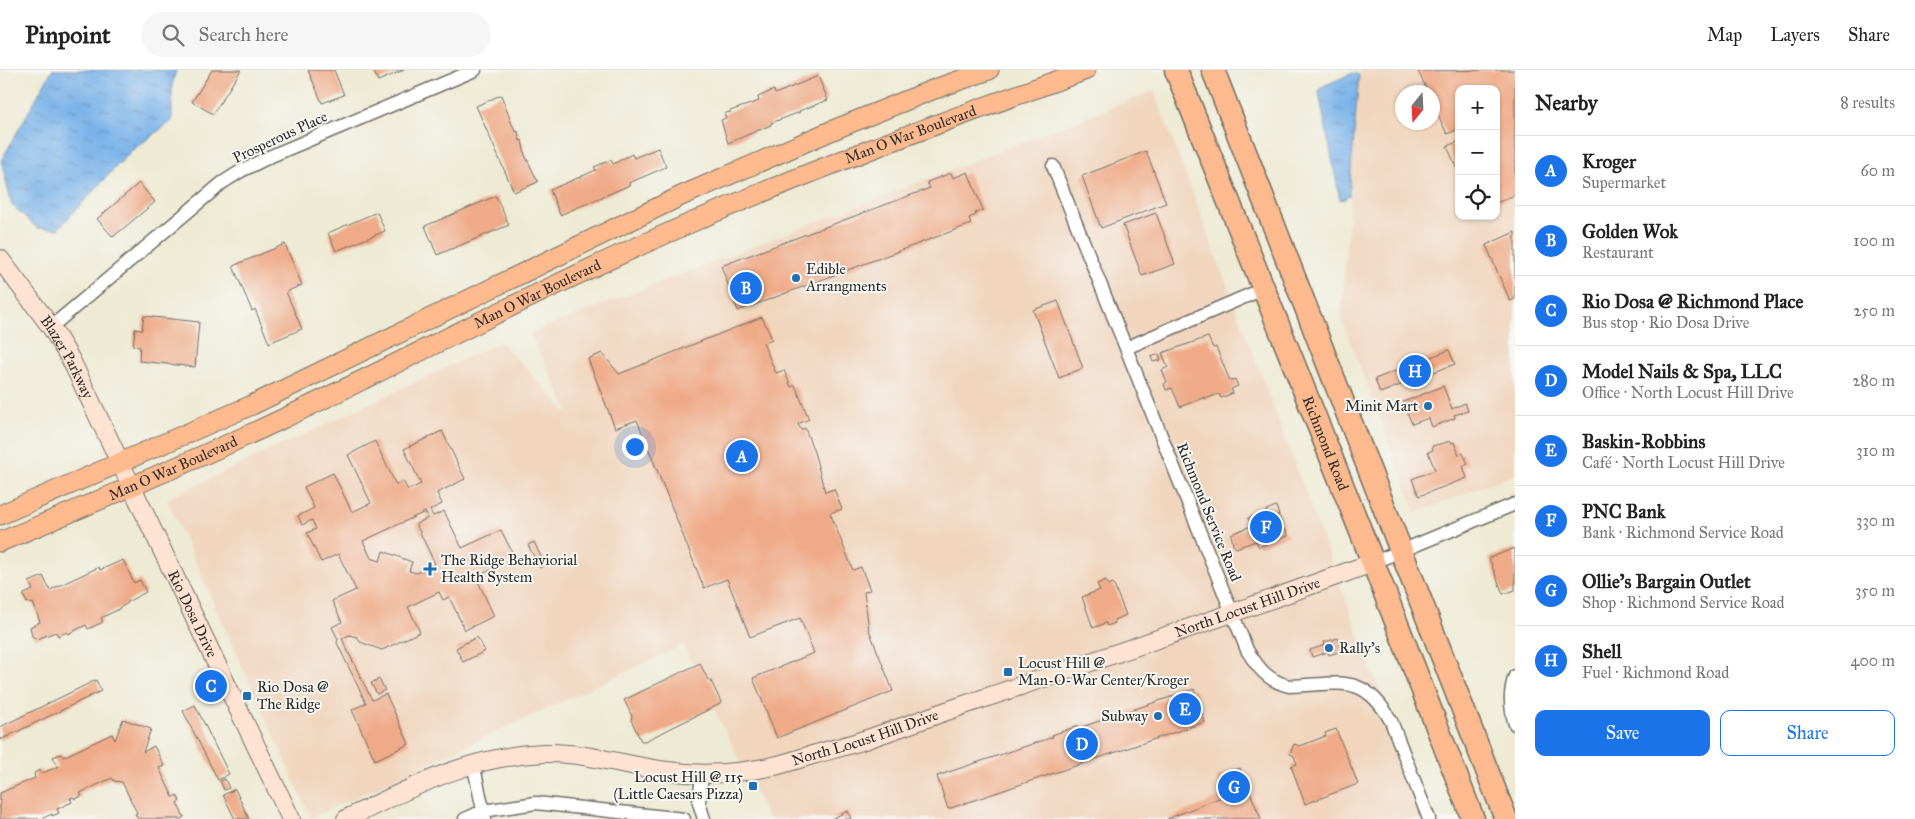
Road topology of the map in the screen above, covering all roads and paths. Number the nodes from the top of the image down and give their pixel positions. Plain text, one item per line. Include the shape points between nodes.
1 (475, 70) edge
2 (989, 70) edge
3 (1086, 70) edge
4 (1176, 70) edge
5 (1213, 70) edge
6 (1053, 166) dead end
7 (0, 259) edge
8 (1263, 289) junction
9 (51, 327) junction
10 (1126, 348) junction
11 (119, 464) junction
12 (131, 487) junction
13 (1515, 504) edge
14 (0, 515) edge
15 (0, 542) edge
16 (1400, 550) junction
17 (1372, 563) junction
18 (1232, 614) junction
19 (1515, 676) edge
20 (1515, 724) edge
21 (473, 763) junction
22 (702, 774) junction
23 (484, 815) edge
24 (291, 819) edge
25 (346, 819) edge
26 (465, 819) edge
27 (684, 819) edge
28 (704, 819) edge
29 (1429, 819) edge
30 (1473, 819) edge
31 (1506, 819) edge

1 - 9 street, Prosperous Place via 241,171 200,201
2 - 11 main road, Man O War Boulevard via 832,130 681,196 334,366
3 - 12 main road, Man O War Boulevard via 895,140 696,220 488,317 278,421
4 - 8 highway, Richmond Road
5 - 16 highway, Richmond Road
6 - 10 street, Richmond Service Road
7 - 9 street, Blazer Parkway
8 - 10 street
8 - 17 highway, Richmond Road
9 - 11 street, Blazer Parkway via 84,386
10 - 18 street, Richmond Service Road
11 - 12 street, Rio Dosa Drive
11 - 14 main road, Man O War Boulevard
12 - 15 main road, Man O War Boulevard
12 - 24 street, Rio Dosa Drive
13 - 16 street
16 - 17 street
16 - 31 highway, Richmond Road
17 - 18 street, North Locust Hill Drive
17 - 30 highway, Richmond Road
18 - 22 street, North Locust Hill Drive via 866,740 774,766 717,775
18 - 29 street, Richmond Service Road via 1247,650 1259,669 1274,681 1289,686 1348,683 1375,698 1391,721
19 - 20 street via 1511,696
21 - 22 street, North Locust Hill Drive via 545,753
21 - 23 street
21 - 25 street, North Locust Hill Drive
22 - 28 street via 699,803
23 - 26 street
23 - 27 street via 536,803

